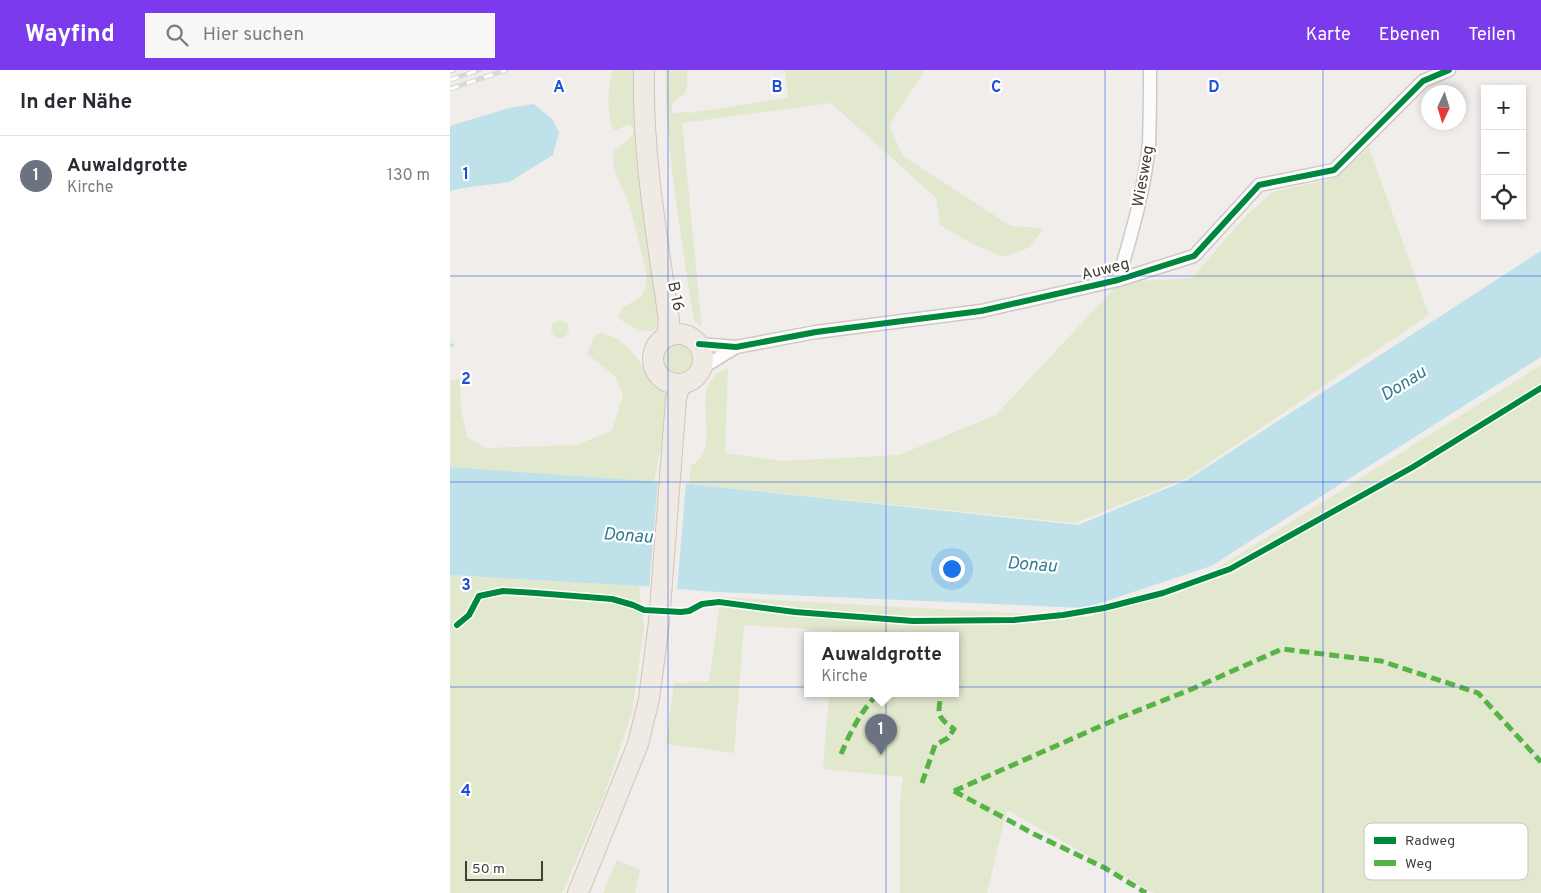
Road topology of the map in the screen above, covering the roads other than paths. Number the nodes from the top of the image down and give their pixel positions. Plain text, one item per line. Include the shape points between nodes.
1 (644, 70) edge
2 (652, 70) edge
3 (1150, 70) edge
4 (1450, 70) edge
5 (669, 257) junction
6 (1118, 280) junction
7 (666, 299) junction
8 (684, 338) junction
9 (736, 347) junction
10 (702, 368) junction
11 (680, 384) junction
12 (578, 893) edge

1 - 7 main road, B 16 via 643,116 648,182
2 - 5 main road, B 16 via 653,141
3 - 6 street, Wiesweg via 1146,160
4 - 6 street, Auweg via 1423,81 1334,170 1259,185 1194,256
5 - 7 main road, B 16
5 - 8 main road, B 16
6 - 9 street, Auweg via 981,311 816,332
7 - 8 main road, B 16 via 669,320
8 - 9 street, Auweg
8 - 10 main road via 702,351
8 - 11 main road via 656,347 654,354 657,373 667,382
9 - 10 street, Auweg
10 - 11 main road via 693,379
11 - 12 main road via 676,399 649,699 638,744

